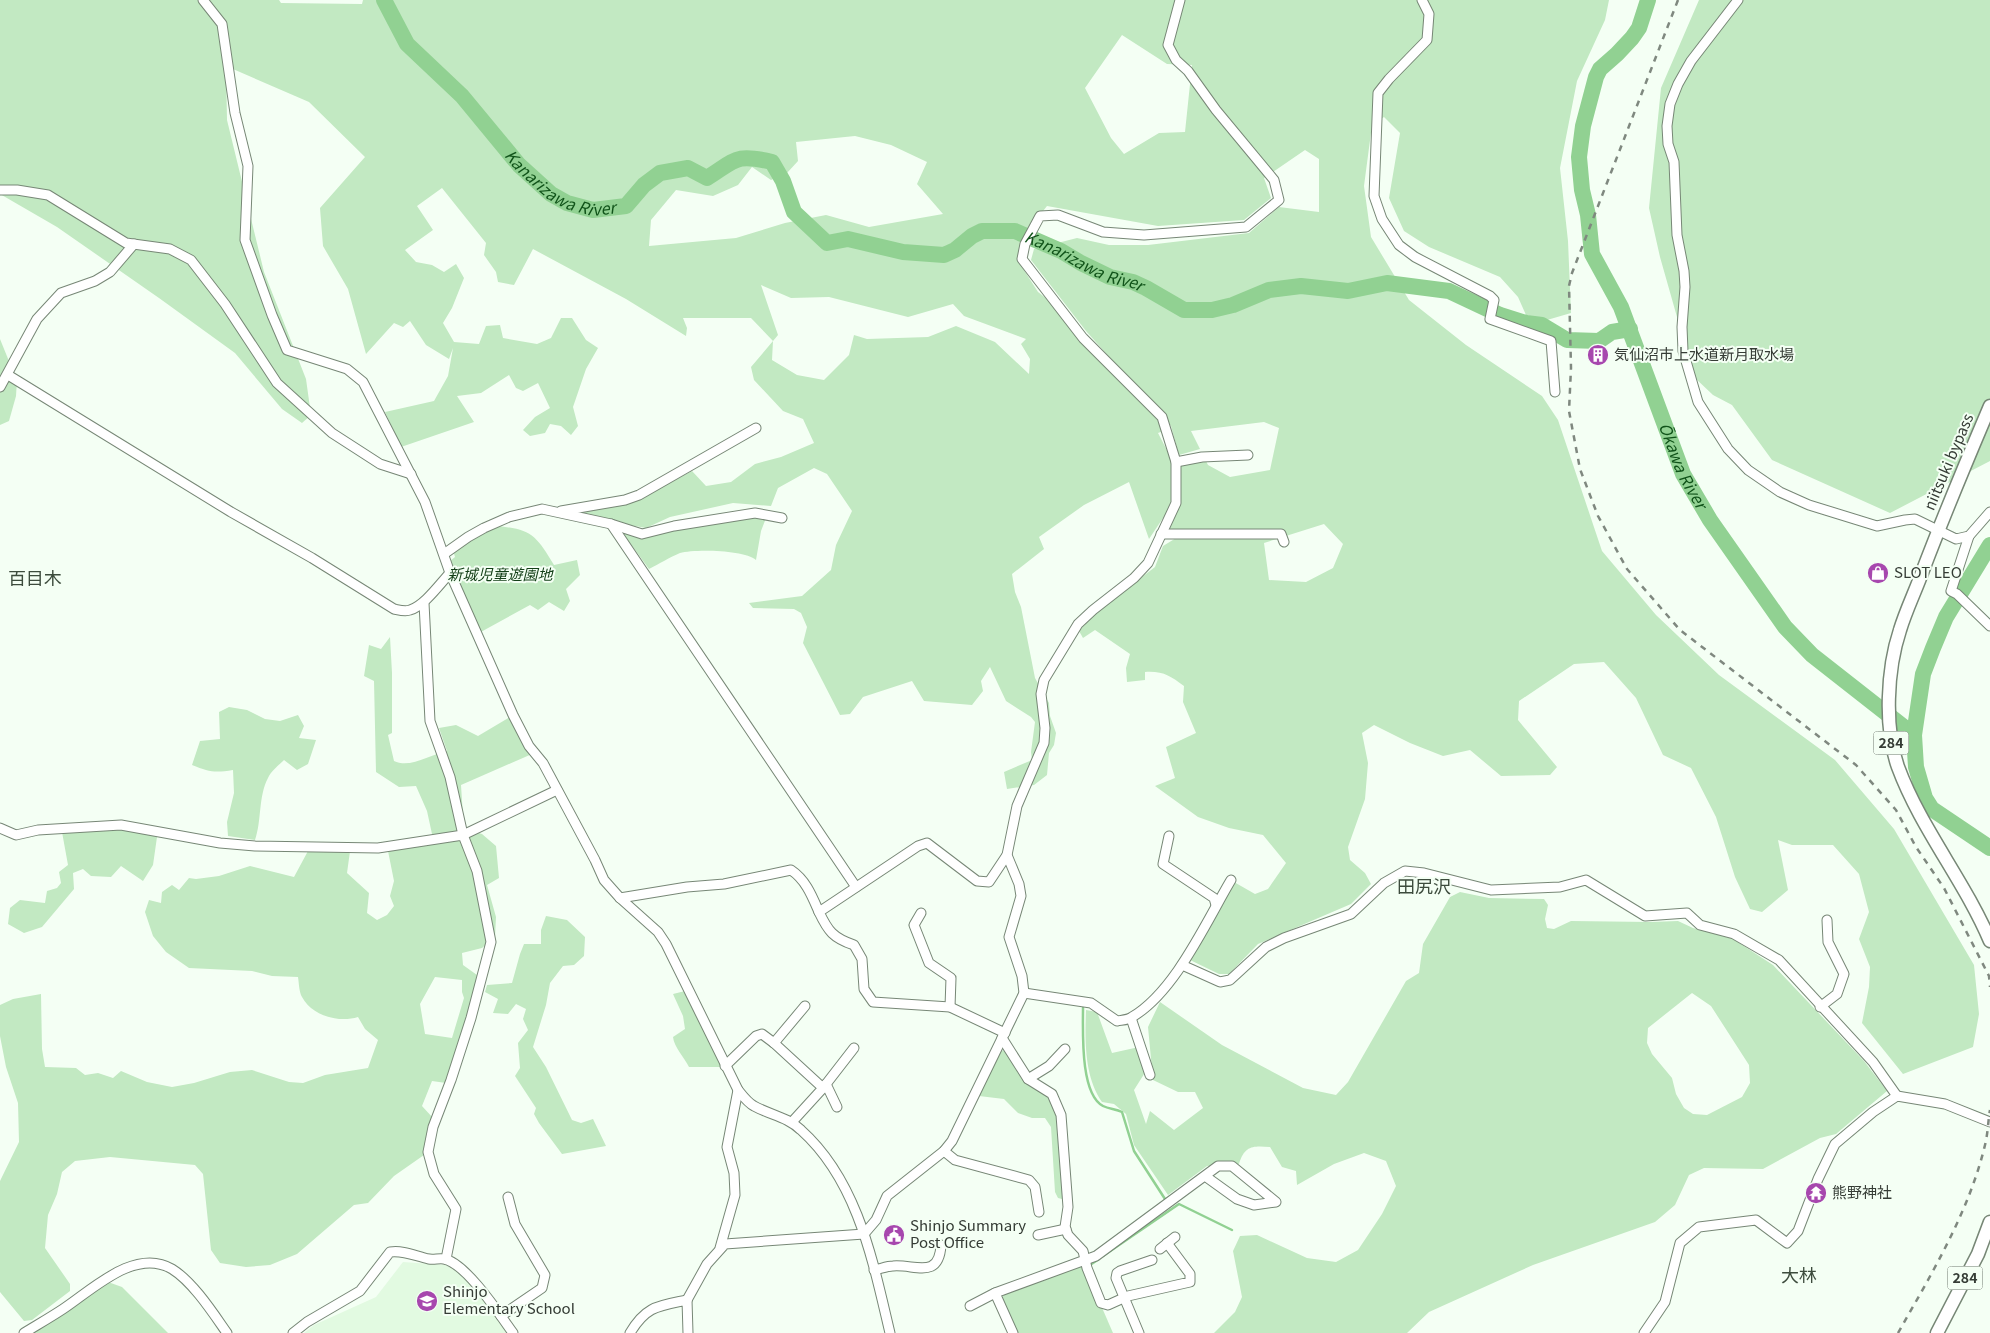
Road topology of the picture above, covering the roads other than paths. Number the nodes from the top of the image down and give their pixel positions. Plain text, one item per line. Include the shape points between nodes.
1 (203, 0) edge
2 (1180, 0) edge
3 (1422, 0) edge
4 (1738, 0) edge
5 (0, 190) edge
6 (134, 244) junction
7 (8, 375) junction
8 (0, 387) edge
9 (1555, 392) dead end
10 (1990, 406) edge
11 (756, 428) dead end
12 (1248, 455) dead end
13 (1176, 462) junction
14 (411, 474) junction
15 (556, 512) junction
16 (1990, 512) edge
17 (782, 518) dead end
18 (612, 524) junction
19 (1938, 531) junction
20 (1161, 534) junction
21 (1969, 536) junction
22 (1284, 542) dead end
23 (444, 554) junction
24 (450, 573) junction
25 (424, 602) junction
26 (1987, 623) edge
27 (556, 790) junction
28 (0, 828) edge
29 (462, 835) junction
30 (1169, 836) dead end
31 (1007, 855) junction
32 (1231, 880) dead end
33 (856, 887) junction
34 (620, 898) junction
35 (1216, 905) junction
36 (819, 912) junction
37 (921, 913) dead end
38 (1827, 920) dead end
39 (1990, 941) edge
40 (1182, 965) junction
41 (1024, 993) junction
42 (805, 1006) dead end
43 (950, 1007) junction
44 (1820, 1007) junction
45 (1131, 1018) junction
46 (1003, 1036) junction
47 (774, 1042) junction
48 (854, 1048) dead end
49 (1065, 1049) dead end
50 (725, 1066) junction
51 (1150, 1075) dead end
52 (1028, 1079) junction
53 (824, 1086) junction
54 (738, 1090) junction
55 (1897, 1096) junction
56 (836, 1106) dead end
57 (792, 1122) junction
58 (1990, 1122) edge
59 (944, 1151) junction
60 (1205, 1176) junction
61 (508, 1197) dead end
62 (1039, 1212) dead end
63 (1990, 1222) edge
64 (1066, 1229) junction
65 (864, 1234) junction
66 (1038, 1235) dead end
67 (1175, 1237) dead end
68 (941, 1245) dead end
69 (720, 1248) junction
70 (446, 1259) junction
71 (1086, 1260) junction
72 (1152, 1260) dead end
73 (874, 1270) junction
74 (995, 1293) junction
75 (1124, 1299) junction
76 (686, 1300) junction
77 (970, 1306) dead end
78 (501, 1316) junction
79 (24, 1333) edge
80 (227, 1333) edge
81 (293, 1333) edge
82 (513, 1333) edge
83 (630, 1333) edge
84 (688, 1333) edge
85 (890, 1333) edge
86 (1013, 1333) edge
87 (1139, 1333) edge
88 (1644, 1333) edge
89 (1937, 1333) edge

1 - 14 street via 222,24 235,113 248,166 245,240 287,350 347,369 363,382
2 - 13 street via 1168,45 1176,60 1274,180 1279,200 1246,227 1144,235 1103,232 1058,215 1040,216 1025,244 1022,259 1083,338 1162,417
3 - 9 street via 1429,14 1427,40 1378,93 1374,196 1382,220 1399,245 1415,257 1490,296 1494,300 1490,319 1551,341
4 - 19 street via 1691,61 1678,84 1670,104 1667,126 1674,162 1675,217 1685,287 1683,351 1698,402 1728,449 1748,470 1780,492 1865,524 1885,526 1914,519
5 - 6 street via 48,195 126,243
6 - 7 street via 110,272 95,282 61,293 37,320
6 - 14 street via 170,249 191,260 225,304 277,383 332,433 380,464
7 - 8 street
7 - 25 street via 394,609 408,611
10 - 19 highway, niitsuki bypass / 284
11 - 15 street via 639,495
12 - 13 street
13 - 20 street via 1176,503
14 - 23 street
15 - 18 street
15 - 23 street via 542,509 509,517 468,536
16 - 21 street
17 - 18 street via 755,513 642,534
18 - 33 street
19 - 21 street via 1956,539
19 - 39 highway, 284 via 1900,630 1893,658 1888,716 1890,740 1898,768 1923,822 1969,898
20 - 22 street via 1281,534
20 - 31 street via 1148,563 1078,624 1044,680 1041,694 1044,744 1017,806
21 - 26 street via 1951,591
23 - 24 street
24 - 25 street
24 - 27 street via 513,715
25 - 29 street via 430,721 450,777
27 - 29 street
27 - 34 street via 604,880
28 - 29 street via 16,835 38,830 122,825 228,844 369,848
29 - 70 street via 477,871 491,942 471,1018 433,1127 428,1152 434,1174 456,1209
30 - 35 street via 1163,864 1214,898
31 - 33 street via 989,882 977,882 927,843
31 - 41 street via 1021,896 1009,937
32 - 35 street
33 - 36 street
34 - 36 street via 724,884 791,870 807,886
34 - 50 street via 658,932 666,944
35 - 40 street
36 - 43 street via 828,931 841,941 854,945 862,959 864,989 873,1002
37 - 43 street via 914,925 929,963 951,978
38 - 44 street via 1828,942 1844,974 1837,994
40 - 44 street via 1220,982 1230,980 1266,947 1351,914 1384,883 1405,871 1491,890 1560,887 1586,880 1644,916 1687,913 1700,925 1734,934 1779,960
40 - 45 street via 1169,984
41 - 45 street via 1091,1004 1117,1021
41 - 46 street
42 - 47 street
43 - 46 street
44 - 55 street via 1872,1062
45 - 51 street
46 - 52 street
46 - 59 street via 952,1141
47 - 50 street via 762,1034 756,1036
47 - 53 street
48 - 53 street
49 - 52 street via 1049,1066
50 - 54 street
52 - 64 street via 1052,1094 1061,1115 1068,1206
53 - 56 street
53 - 57 street
54 - 57 street via 752,1106
54 - 69 street via 727,1147 734,1173 735,1195
55 - 58 street via 1945,1104
55 - 88 street via 1835,1144 1798,1231 1786,1243 1756,1220 1699,1227 1680,1243 1665,1302
57 - 65 street via 820,1147 852,1199
59 - 62 street via 955,1160 1029,1180 1035,1187
59 - 65 street via 887,1196 876,1220
60 - 60 street via 1218,1166 1232,1166 1276,1202 1254,1205 1237,1199
60 - 71 street
61 - 78 street via 515,1224 545,1275 542,1288
63 - 89 highway, 284 via 1978,1254
64 - 66 street
64 - 71 street
65 - 69 street via 725,1244
65 - 73 street
67 - 75 street via 1164,1246 1190,1274 1190,1282
68 - 73 street via 940,1258 923,1269 892,1266
69 - 76 street
70 - 78 street via 467,1274
70 - 81 street via 431,1260 400,1251 390,1252 360,1291
71 - 74 street
71 - 75 street via 1101,1303 1108,1305
72 - 75 street via 1117,1273
73 - 85 street
74 - 77 street
74 - 86 street
75 - 87 street
76 - 83 street via 654,1308 639,1318
76 - 84 street
78 - 82 street
79 - 80 street via 103,1279 141,1264 157,1264 172,1269 197,1293

